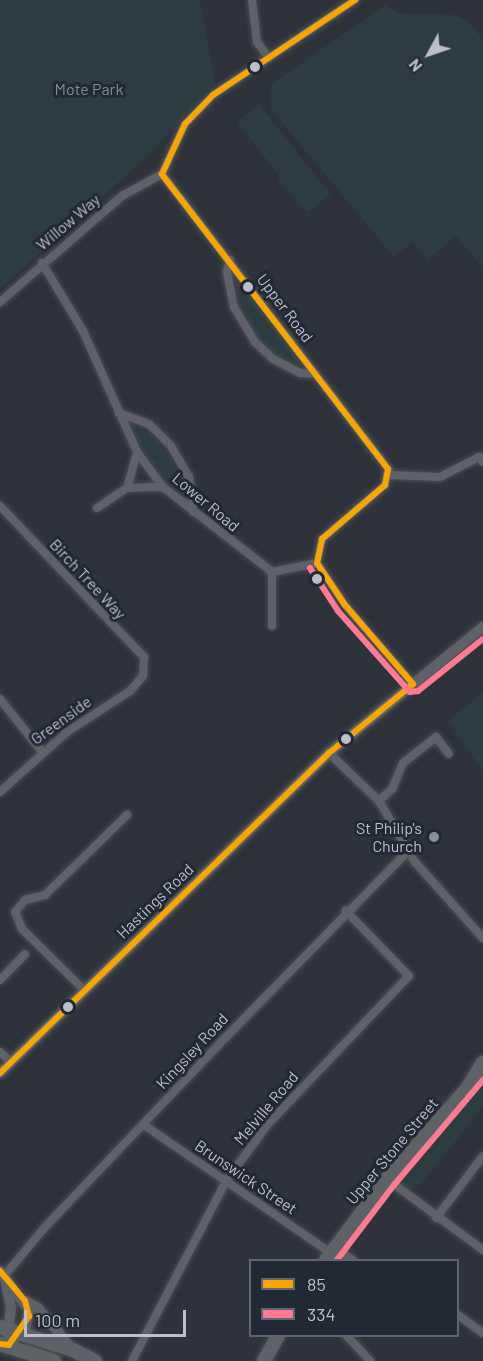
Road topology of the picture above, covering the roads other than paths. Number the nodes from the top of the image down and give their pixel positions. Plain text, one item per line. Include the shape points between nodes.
1 (252, 0) edge
2 (355, 0) edge
3 (269, 58) junction
4 (162, 174) junction
5 (230, 260) junction
6 (42, 263) junction
7 (0, 302) edge
8 (316, 374) junction
9 (119, 413) junction
10 (137, 452) junction
11 (483, 462) edge
12 (389, 475) junction
13 (163, 487) junction
14 (127, 488) junction
15 (0, 506) edge
16 (97, 508) dead end
17 (193, 512) junction
18 (317, 563) junction
19 (272, 572) junction
20 (272, 626) dead end
21 (483, 627) edge
22 (143, 676) joint
23 (413, 684) junction
24 (0, 699) edge
25 (42, 752) junction
26 (330, 752) junction
27 (449, 754) dead end
28 (0, 792) edge
29 (380, 801) junction
30 (127, 815) dead end
31 (407, 852) junction
32 (346, 911) junction
33 (483, 938) edge
34 (25, 954) dead end
35 (0, 980) edge
36 (83, 989) junction
37 (0, 1052) edge
38 (11, 1062) junction
39 (483, 1062) edge
40 (0, 1073) edge
41 (144, 1125) junction
42 (483, 1156) edge
43 (387, 1179) junction
44 (226, 1181) junction
45 (436, 1218) junction
46 (481, 1246) edge
47 (331, 1254) edge
48 (349, 1259) edge
49 (2, 1274) edge
50 (25, 1301) junction
51 (459, 1316) edge
52 (4, 1328) edge
53 (21, 1332) junction
54 (483, 1333) edge
55 (277, 1337) edge
56 (349, 1337) edge
57 (5, 1345) edge
58 (73, 1350) junction
59 (54, 1361) edge
60 (95, 1361) edge
61 (132, 1361) edge
62 (264, 1361) edge
63 (370, 1361) edge

1 - 3 street via 257,42
2 - 3 street
3 - 4 street via 213,95 185,124
4 - 5 street, Upper Road
4 - 6 street, Willow Way via 128,192
5 - 8 street, Upper Road
5 - 8 street, Upper Road via 227,272 234,307 255,342 282,364 300,373
6 - 7 street, Willow Way
6 - 9 street, Lower Road via 83,332
8 - 12 street, Upper Road via 382,459
9 - 10 street, Lower Road
9 - 17 street via 149,424 171,446 189,477
10 - 13 street, Lower Road
10 - 14 street
11 - 12 street via 479,457 440,477
12 - 18 street via 385,485 322,539
13 - 14 street
13 - 17 street, Lower Road
14 - 16 street
15 - 22 street, Birch Tree Way via 144,657
17 - 19 street, Lower Road
18 - 19 street
18 - 23 street via 345,605
19 - 20 street
21 - 23 street, Hastings Road
22 - 25 street, Greenside via 130,691
23 - 26 street, Hastings Road
24 - 25 street
25 - 28 street, Greenside
26 - 29 street
26 - 36 street, Hastings Road
27 - 29 street via 436,737 403,763 392,789
29 - 31 street
30 - 36 street via 45,896 25,900 15,912 22,929
31 - 32 street, Kingsley Road
31 - 33 street
32 - 41 street, Kingsley Road
32 - 44 street, Melville Road via 409,976 268,1124
34 - 35 street
36 - 38 street, Hastings Road
37 - 38 street
38 - 40 street, Hastings Road
39 - 43 highway, Upper Stone Street via 467,1089
41 - 44 street, Brunswick Street
41 - 49 street, Kingsley Road
42 - 45 street
43 - 45 street
43 - 47 highway, Upper Stone Street
44 - 47 street, Brunswick Street
44 - 61 street, Melville Road
45 - 46 street
47 - 48 street, Brunswick Street
49 - 50 street
49 - 52 street via 11,1308
50 - 53 street via 29,1316
50 - 58 street via 38,1308
51 - 54 street
52 - 53 highway
52 - 57 street
53 - 57 street
53 - 58 highway
55 - 62 highway
56 - 63 street
57 - 59 highway
58 - 60 highway

